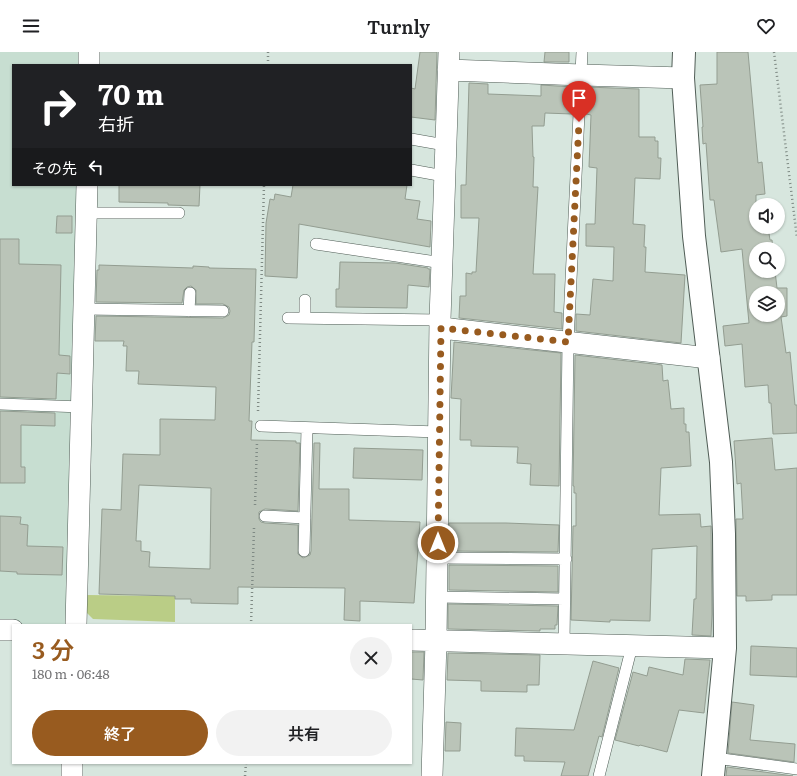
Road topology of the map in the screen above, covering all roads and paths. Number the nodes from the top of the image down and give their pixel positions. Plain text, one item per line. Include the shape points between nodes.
1 (89, 52) edge
2 (268, 52) edge
3 (582, 52) edge
4 (684, 52) edge
5 (774, 52) edge
6 (449, 61) edge
7 (89, 64) edge
8 (268, 64) edge
9 (582, 75) junction
10 (683, 78) junction
11 (412, 139) edge
12 (445, 145) junction
13 (412, 170) edge
14 (444, 176) junction
15 (86, 186) edge
16 (264, 186) edge
17 (179, 212) dead end
18 (86, 213) junction
19 (797, 238) edge
20 (316, 244) dead end
21 (443, 263) junction
22 (190, 293) dead end
23 (305, 300) dead end
24 (84, 309) junction
25 (189, 311) junction
26 (223, 311) dead end
27 (288, 318) dead end
28 (305, 318) junction
29 (441, 324) junction
30 (568, 342) junction
31 (709, 358) junction
32 (0, 404) edge
33 (82, 407) junction
34 (258, 413) dead end
35 (307, 428) junction
36 (259, 431) joint
37 (438, 432) junction
38 (255, 507) dead end
39 (265, 516) dead end
40 (305, 518) junction
41 (254, 523) dead end
42 (304, 551) dead end
43 (438, 558) junction
44 (566, 559) junction
45 (437, 597) junction
46 (564, 599) junction
47 (76, 624) edge
48 (251, 624) edge
49 (0, 630) edge
50 (12, 630) edge
51 (412, 640) edge
52 (436, 641) junction
53 (564, 644) junction
54 (632, 646) junction
55 (725, 648) junction
56 (72, 764) edge
57 (246, 764) edge
58 (714, 767) edge
59 (797, 770) edge
60 (72, 776) edge
61 (245, 776) edge
62 (432, 776) edge
63 (599, 776) edge

1 - 7 street
2 - 8 path
3 - 9 lane
4 - 10 street
5 - 19 path
6 - 9 street
6 - 12 street
9 - 10 street
9 - 30 lane
10 - 31 street via 694,236
11 - 12 lane
12 - 14 street
13 - 14 lane
14 - 21 street
15 - 18 street
16 - 34 path
17 - 18 lane
18 - 24 street
20 - 21 lane
21 - 29 street
22 - 25 lane
23 - 28 lane
24 - 25 lane
24 - 33 street
25 - 26 lane
27 - 28 lane
28 - 29 lane
29 - 30 street
29 - 37 street
30 - 31 street
30 - 44 lane
31 - 55 street via 721,462
32 - 33 lane
33 - 47 street
35 - 36 lane
35 - 37 lane
35 - 40 lane
36 - 38 path
37 - 43 street
39 - 40 lane
40 - 42 lane
41 - 48 path
43 - 44 lane
43 - 45 street
44 - 46 lane
45 - 46 lane
45 - 52 street
46 - 53 lane
49 - 50 street
51 - 52 street
52 - 53 street
52 - 62 street
53 - 54 street
54 - 55 street
54 - 63 lane
55 - 58 street
56 - 60 street
57 - 61 path
58 - 59 lane

